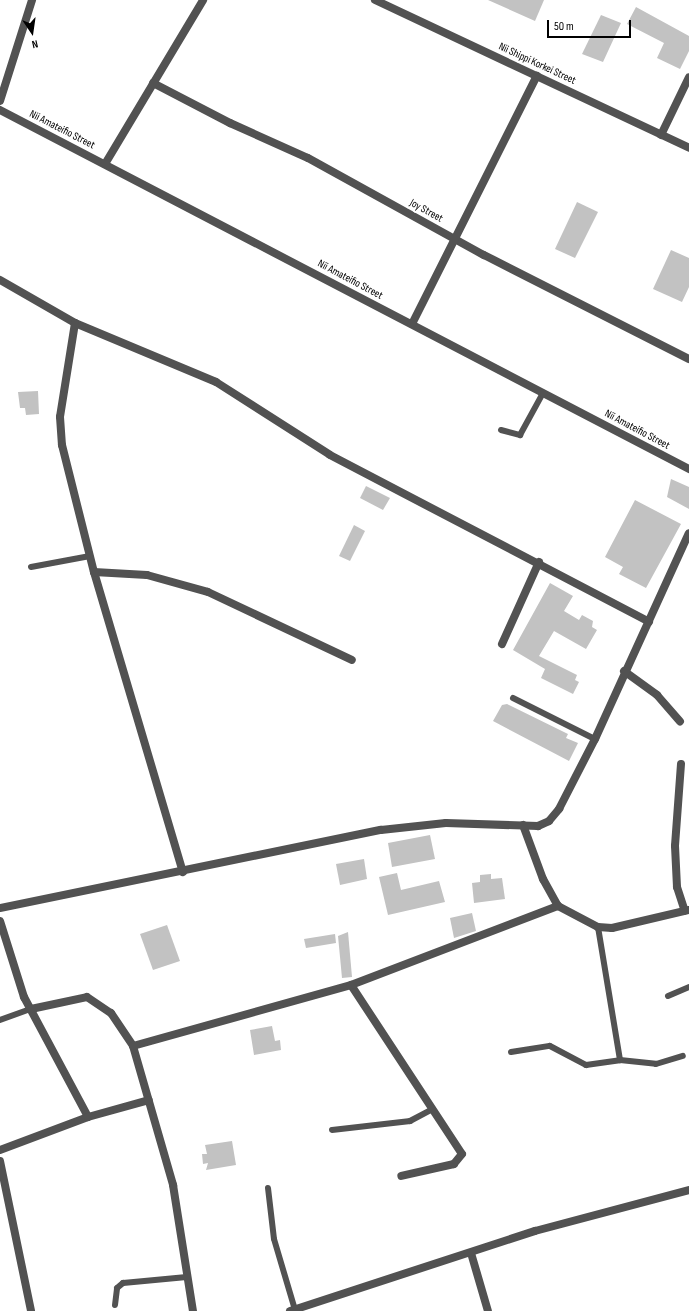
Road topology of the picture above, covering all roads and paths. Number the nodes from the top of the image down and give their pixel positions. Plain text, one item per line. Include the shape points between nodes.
1 (32, 0) edge
2 (203, 0) edge
3 (375, 0) edge
4 (537, 76) junction
5 (689, 77) edge
6 (153, 83) junction
7 (0, 101) edge
8 (0, 110) edge
9 (661, 135) junction
10 (689, 148) edge
11 (105, 164) junction
12 (454, 239) junction
13 (0, 280) edge
14 (75, 323) junction
15 (412, 324) junction
16 (689, 359) edge
17 (543, 393) junction
18 (501, 430) dead end
19 (689, 469) edge
20 (689, 533) edge
21 (90, 556) junction
22 (539, 562) junction
23 (31, 567) dead end
24 (94, 572) junction
25 (649, 622) junction
26 (502, 644) dead end
27 (352, 660) dead end
28 (624, 671) junction
29 (513, 698) dead end
30 (680, 721) dead end
31 (595, 739) junction
32 (681, 764) dead end
33 (523, 825) junction
34 (183, 872) junction
35 (558, 906) junction
36 (0, 908) edge
37 (687, 910) edge
38 (0, 921) edge
39 (598, 927) junction
40 (351, 985) junction
41 (689, 987) edge
42 (668, 996) dead end
43 (31, 1009) junction
44 (0, 1020) edge
45 (133, 1046) junction
46 (511, 1052) dead end
47 (683, 1056) dead end
48 (620, 1060) junction
49 (149, 1100) junction
50 (432, 1109) junction
51 (88, 1117) junction
52 (332, 1130) dead end
53 (0, 1150) edge
54 (0, 1162) edge
55 (401, 1176) dead end
56 (268, 1188) dead end
57 (689, 1190) edge
58 (471, 1253) junction
59 (188, 1277) junction
60 (115, 1305) dead end
61 (292, 1310) edge
62 (31, 1311) edge
63 (193, 1311) edge
64 (488, 1311) edge

1 - 7 street
2 - 6 street
3 - 4 street, Nii Shippi Korkei Street
4 - 9 street, Nii Shippi Korkei Street
4 - 12 street
5 - 9 street
6 - 11 street
6 - 12 street, Joy Street via 230,124 308,158
8 - 11 street, Nii Amateifio Street
9 - 10 street, Nii Shippi Korkei Street
11 - 15 street, Nii Amateifio Street
12 - 15 street
12 - 16 street, Joy Street
13 - 14 street
14 - 21 street via 60,417 62,445
14 - 22 street via 216,382 275,416 330,455 478,534
15 - 17 street, Nii Amateifio Street
17 - 18 lane via 520,435
17 - 19 street, Nii Amateifio Street
20 - 25 street
21 - 23 lane
21 - 24 street
22 - 25 street
22 - 26 street
24 - 27 street via 147,575 208,592
24 - 34 street
25 - 28 street
28 - 30 street via 657,695
28 - 31 street
29 - 31 lane
31 - 33 street via 559,809 549,821 538,826
32 - 37 street via 675,846 677,887
33 - 34 street via 446,823 381,830
33 - 35 street via 543,879
34 - 36 street
35 - 39 street
35 - 40 street
37 - 39 street via 612,928
38 - 43 street
39 - 48 lane
40 - 45 street
40 - 50 street
41 - 42 lane
43 - 44 lane
43 - 45 street via 87,997 111,1013
43 - 51 street
45 - 49 street
46 - 48 lane via 545,1045 586,1065
47 - 48 lane via 645,1064
49 - 51 street
49 - 59 street via 173,1185
50 - 52 lane via 410,1121
50 - 55 street via 460,1149 460,1160
51 - 53 street
54 - 62 street
56 - 61 lane via 274,1239
57 - 58 street via 633,1202
58 - 61 street
58 - 64 street
59 - 60 lane via 123,1283 117,1288
59 - 63 street

